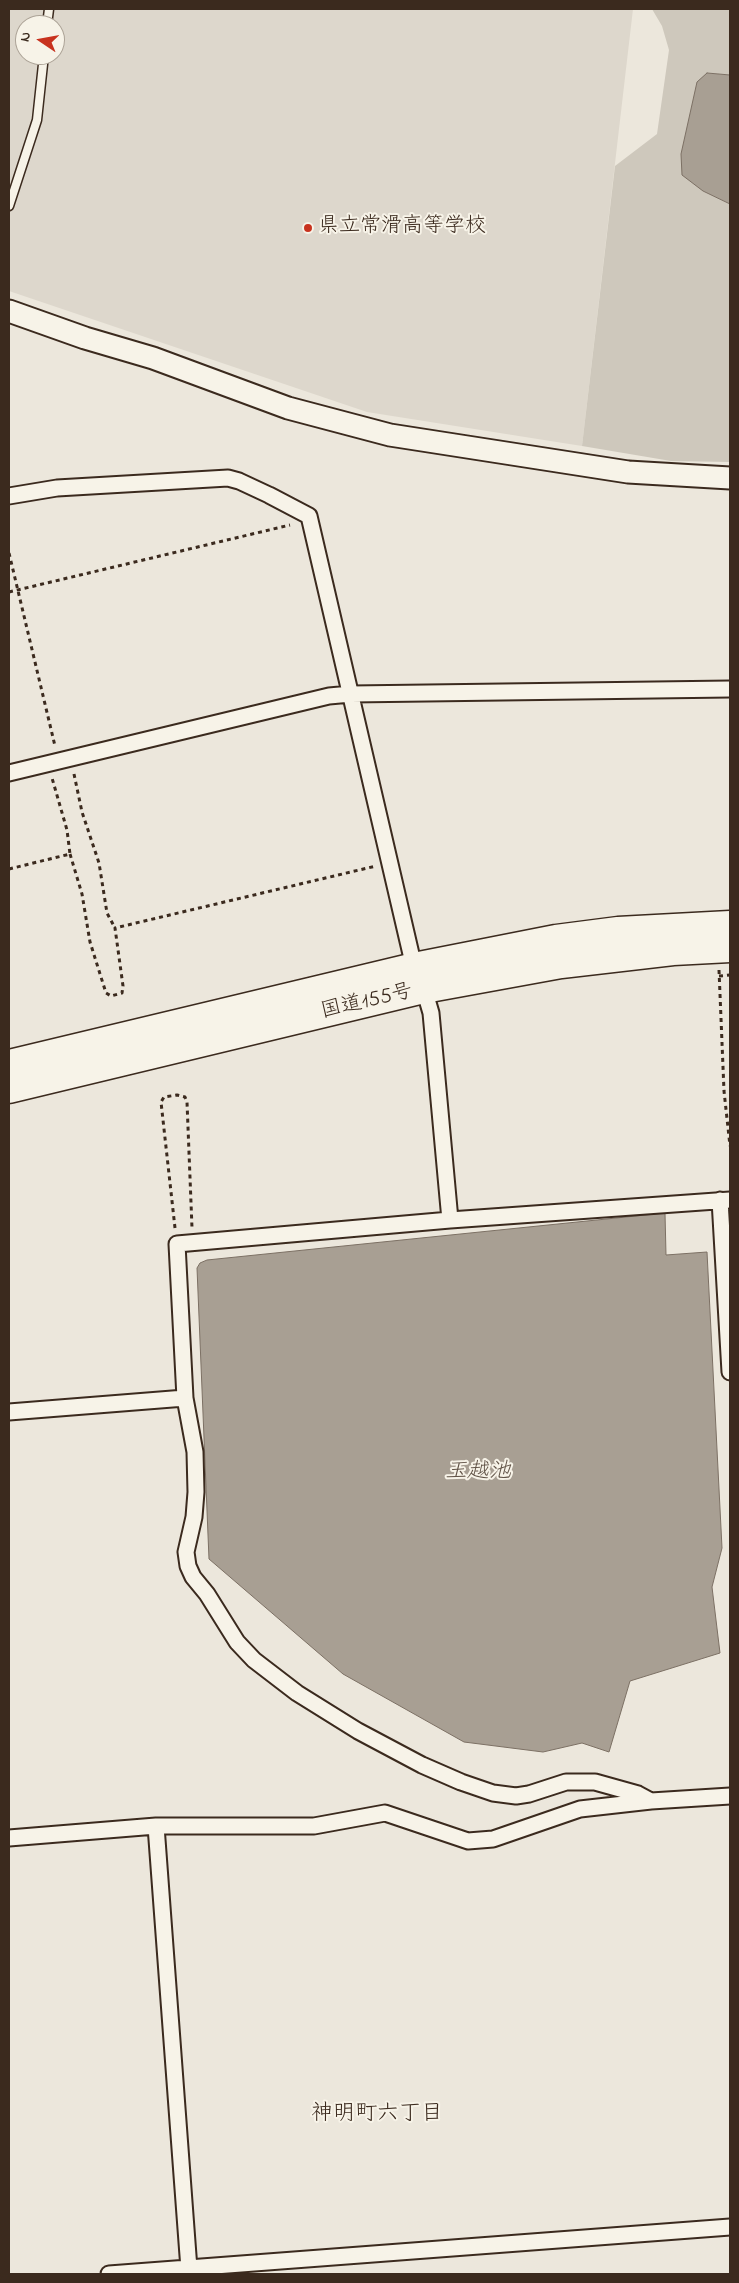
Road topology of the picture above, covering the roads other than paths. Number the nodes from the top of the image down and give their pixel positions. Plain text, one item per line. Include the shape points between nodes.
1 (43, 65) edge
2 (9, 206) edge
3 (9, 311) edge
4 (730, 478) edge
5 (9, 496) edge
6 (730, 689) edge
7 (351, 694) junction
8 (9, 773) edge
9 (730, 925) edge
10 (724, 948) edge
11 (419, 978) junction
12 (9, 1064) edge
13 (9, 1088) edge
14 (725, 1200) edge
15 (450, 1220) junction
16 (730, 1372) edge
17 (185, 1398) junction
18 (9, 1412) edge
19 (730, 1796) edge
20 (651, 1801) junction
21 (156, 1826) junction
22 (9, 1838) edge
23 (730, 2227) edge
24 (189, 2268) junction
25 (109, 2274) edge

1 - 2 lane via 37,120
3 - 4 street via 153,358 288,408 390,435 628,472
5 - 7 street via 57,488 228,478 309,516
6 - 7 street
7 - 8 street via 329,696
7 - 11 street
9 - 11 highway, 国道155号 via 618,931 556,939
10 - 11 highway, 国道155号
11 - 12 highway, 国道155号
11 - 13 highway, 国道155号
11 - 15 street via 431,1013
14 - 15 street
14 - 16 street
15 - 17 street via 177,1244
17 - 18 street
17 - 20 street via 195,1452 196,1492 186,1552 188,1566 237,1642 254,1660 297,1693 358,1731 461,1782 493,1793 516,1796 566,1782 595,1782
19 - 20 street
20 - 21 street via 580,1809 493,1839 468,1841 385,1813 314,1826
21 - 22 street
21 - 24 street
23 - 24 street
24 - 25 street

